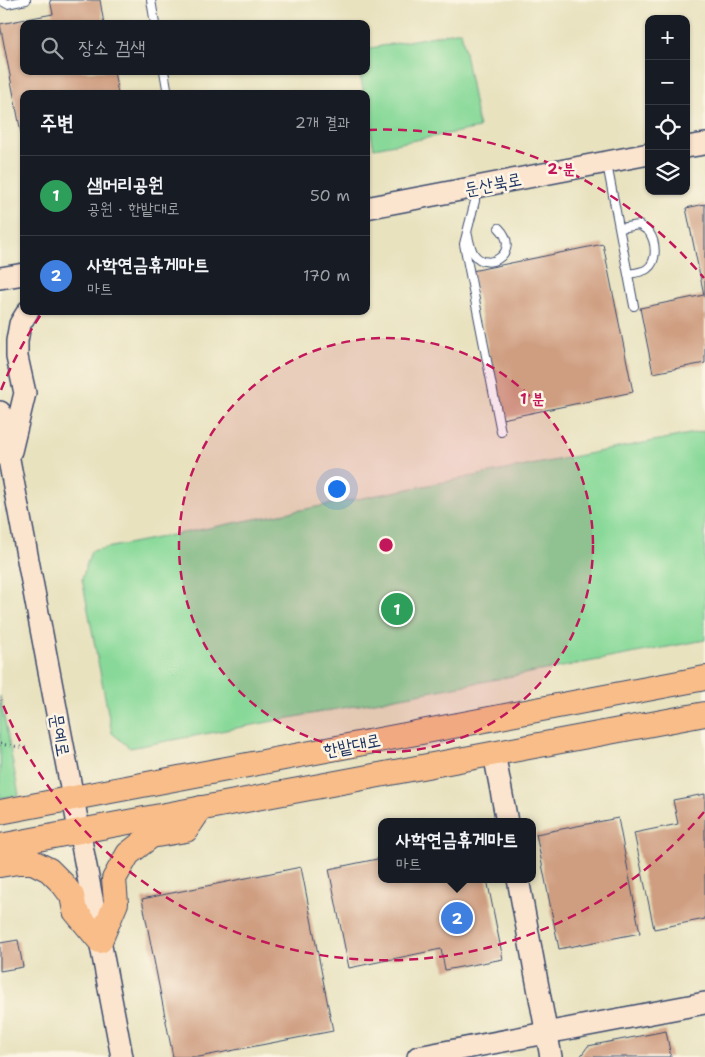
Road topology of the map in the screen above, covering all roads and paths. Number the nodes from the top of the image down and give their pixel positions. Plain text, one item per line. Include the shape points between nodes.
1 (0, 0) edge
2 (26, 0) edge
3 (151, 0) edge
4 (154, 20) edge
5 (165, 75) edge
6 (167, 90) edge
7 (705, 144) edge
8 (690, 146) edge
9 (645, 155) edge
10 (607, 162) junction
11 (474, 188) junction
12 (370, 207) edge
13 (499, 228) dead end
14 (620, 228) junction
15 (467, 232) junction
16 (628, 274) junction
17 (20, 275) edge
18 (0, 278) edge
19 (634, 306) dead end
20 (26, 315) edge
21 (0, 412) edge
22 (501, 432) dead end
23 (9, 458) junction
24 (705, 678) edge
25 (705, 714) edge
26 (0, 744) edge
27 (26, 748) dead end
28 (494, 753) junction
29 (72, 798) junction
30 (201, 808) junction
31 (0, 812) edge
32 (506, 818) edge
33 (78, 831) junction
34 (0, 846) edge
35 (0, 864) edge
36 (519, 883) edge
37 (100, 941) junction
38 (705, 1002) edge
39 (546, 1032) junction
40 (122, 1057) edge
41 (418, 1057) edge
42 (551, 1057) edge

1 - 2 lane via 7,4
3 - 4 lane
5 - 6 lane
7 - 8 main road
9 - 10 main road, 둔산북로
10 - 11 main road, 둔산북로
10 - 14 lane
11 - 12 main road, 둔산북로
11 - 15 lane via 475,201
13 - 15 lane via 506,238 506,249 500,258 488,261 474,253
14 - 16 lane
14 - 16 lane via 639,225 648,231 653,242 653,263 646,270
15 - 22 lane via 464,244 466,258
16 - 19 lane
17 - 18 main road
20 - 23 main road via 17,341 25,393
21 - 23 main road, 문예로
23 - 29 main road, 문예로
24 - 29 main road, 한밭대로
25 - 28 main road, 한밭대로
26 - 27 path
28 - 30 main road, 한밭대로
28 - 32 main road
29 - 31 main road, 한밭대로
29 - 33 main road, 문예로
30 - 33 main road, 한밭대로
30 - 37 main road via 186,830 151,836 128,854 114,879 116,903
33 - 34 main road, 한밭대로
33 - 37 main road, 문예로
35 - 37 main road via 33,862 49,870 72,896 75,911
36 - 39 main road
37 - 40 main road, 문예로
38 - 39 main road
39 - 41 main road
39 - 42 main road

